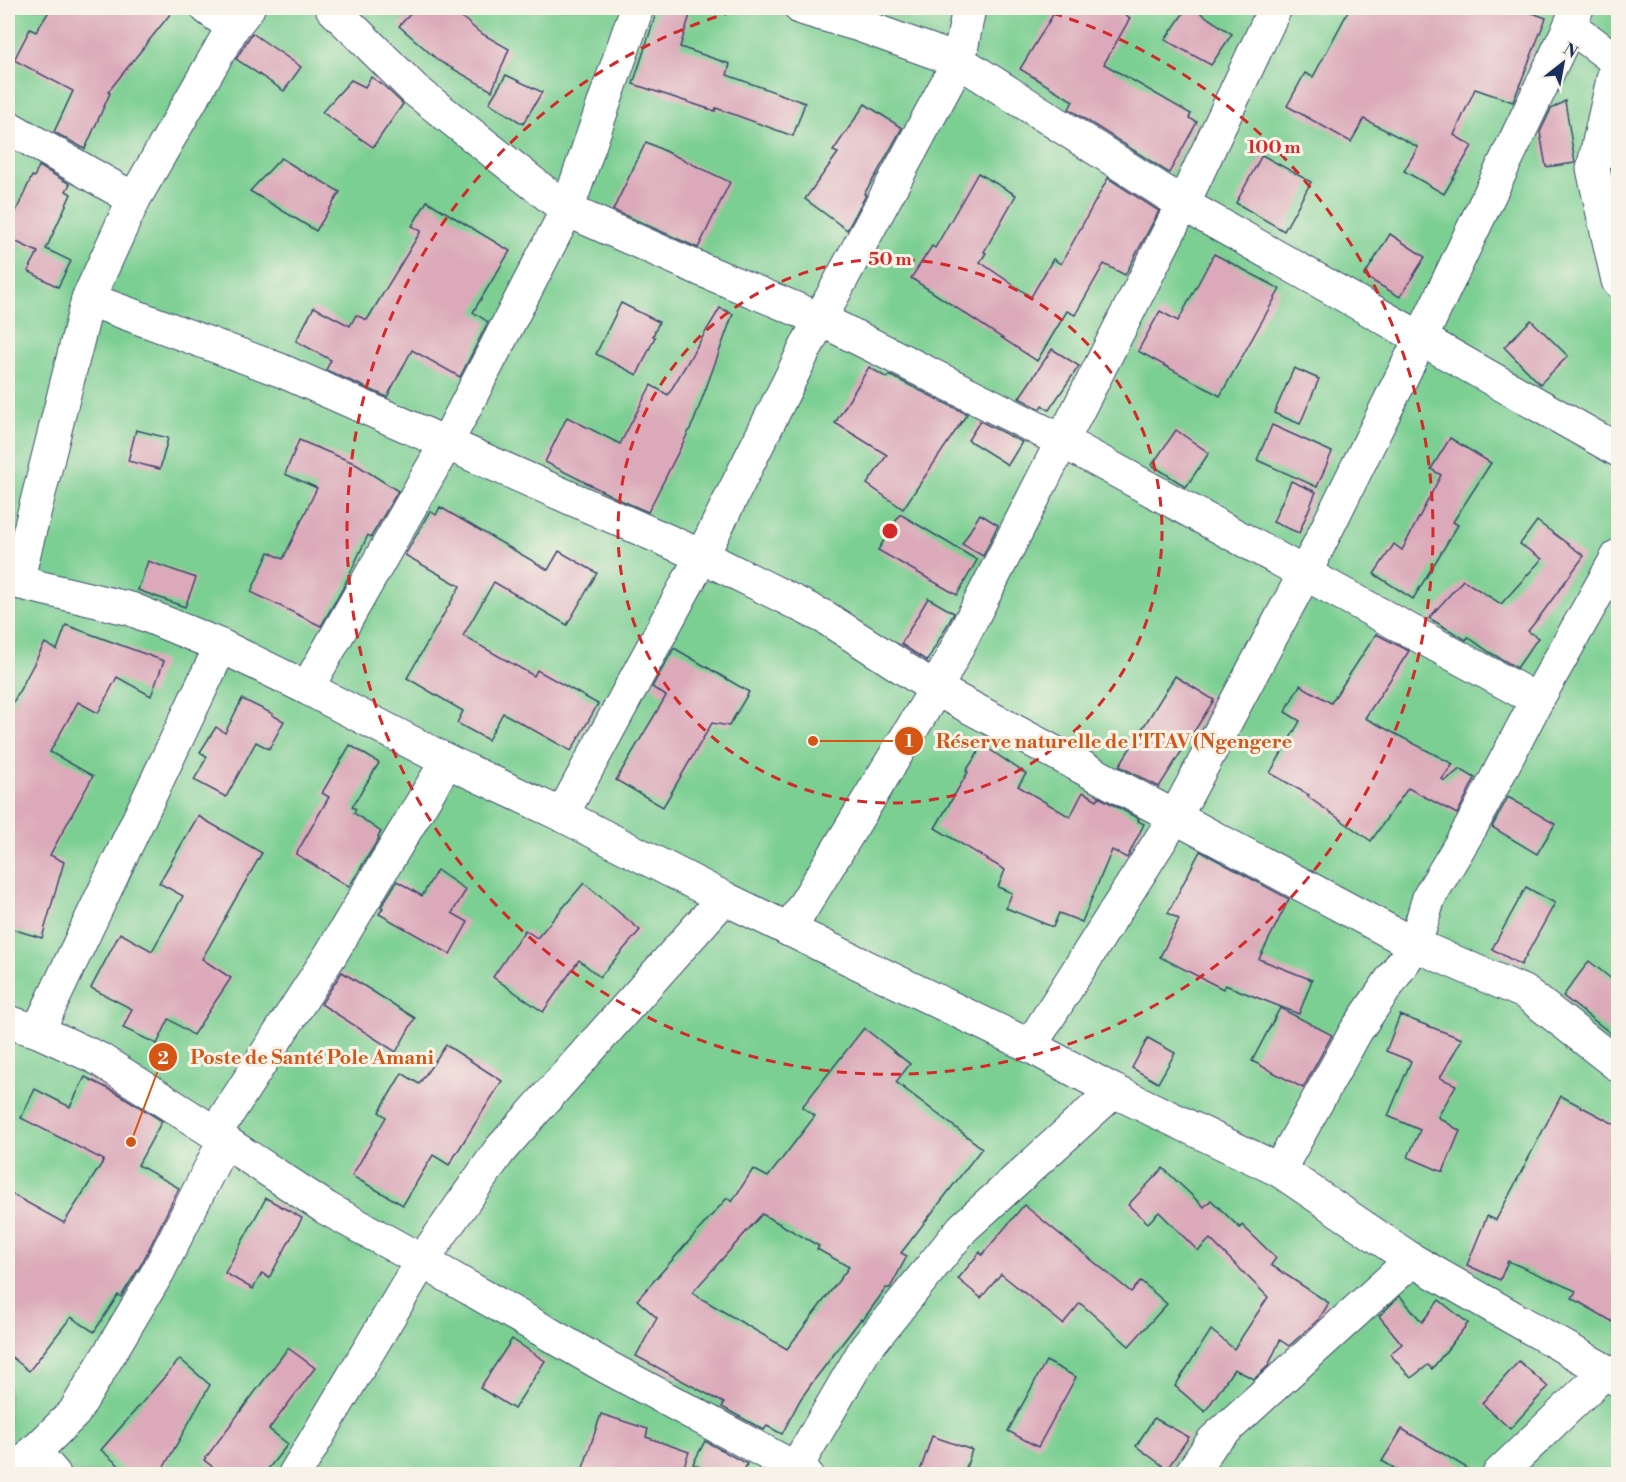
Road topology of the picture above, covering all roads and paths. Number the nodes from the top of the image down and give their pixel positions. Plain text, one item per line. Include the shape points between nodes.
1 (207, 8) edge
2 (332, 8) edge
3 (637, 8) edge
4 (801, 8) edge
5 (969, 8) edge
6 (1275, 8) edge
7 (241, 17) edge
8 (1574, 17) edge
9 (1618, 61) edge
10 (959, 62) junction
11 (8, 127) edge
12 (134, 199) junction
13 (1183, 204) junction
14 (567, 210) junction
15 (1618, 281) edge
16 (88, 299) junction
17 (820, 319) junction
18 (1421, 339) junction
19 (1062, 441) junction
20 (447, 442) junction
21 (1618, 450) edge
22 (702, 556) junction
23 (1618, 556) edge
24 (1305, 573) junction
25 (12, 581) edge
26 (221, 646) junction
27 (307, 688) junction
28 (936, 689) junction
29 (1537, 700) junction
30 (447, 761) junction
31 (562, 815) junction
32 (1175, 817) junction
33 (724, 898) junction
34 (789, 930) junction
35 (1415, 945) junction
36 (23, 1026) edge
37 (1030, 1047) junction
38 (1618, 1065) edge
39 (1114, 1091) junction
40 (219, 1137) junction
41 (1279, 1170) junction
42 (1412, 1260) junction
43 (422, 1261) junction
44 (1612, 1376) edge
45 (33, 1467) edge
46 (803, 1473) edge
47 (295, 1474) edge
48 (1191, 1474) edge
49 (1499, 1474) edge

1 - 7 street
2 - 14 street via 415,90
3 - 14 street
4 - 10 street
5 - 10 street
6 - 13 street
7 - 12 street
8 - 9 street
8 - 18 street
9 - 15 street via 1593,169
10 - 13 street
10 - 17 street
11 - 12 street
12 - 16 street
13 - 18 street
13 - 19 street
14 - 17 street
14 - 20 street
16 - 20 street via 280,370
16 - 25 street
17 - 19 street
17 - 22 street
18 - 21 street
18 - 24 street
19 - 24 street
19 - 28 street
20 - 22 street
20 - 27 street
22 - 28 street via 826,618
22 - 31 street
23 - 29 street
24 - 29 street
24 - 32 street
25 - 26 street via 131,609
26 - 27 street
26 - 36 street
27 - 30 street
28 - 32 street
28 - 34 street
29 - 35 street via 1430,897
30 - 31 street
30 - 40 street
31 - 33 street
32 - 35 street
32 - 37 street
33 - 34 street
33 - 43 street via 500,1150
34 - 37 street
35 - 38 street via 1526,993
35 - 41 street via 1356,1031
36 - 40 street via 99,1059
37 - 39 street
39 - 41 street
39 - 46 street via 963,1228 864,1349 802,1457
40 - 43 street via 326,1208
40 - 45 street via 158,1272 74,1413
41 - 42 street
42 - 44 street
42 - 48 street via 1213,1441
43 - 46 street
43 - 47 street
44 - 49 street

